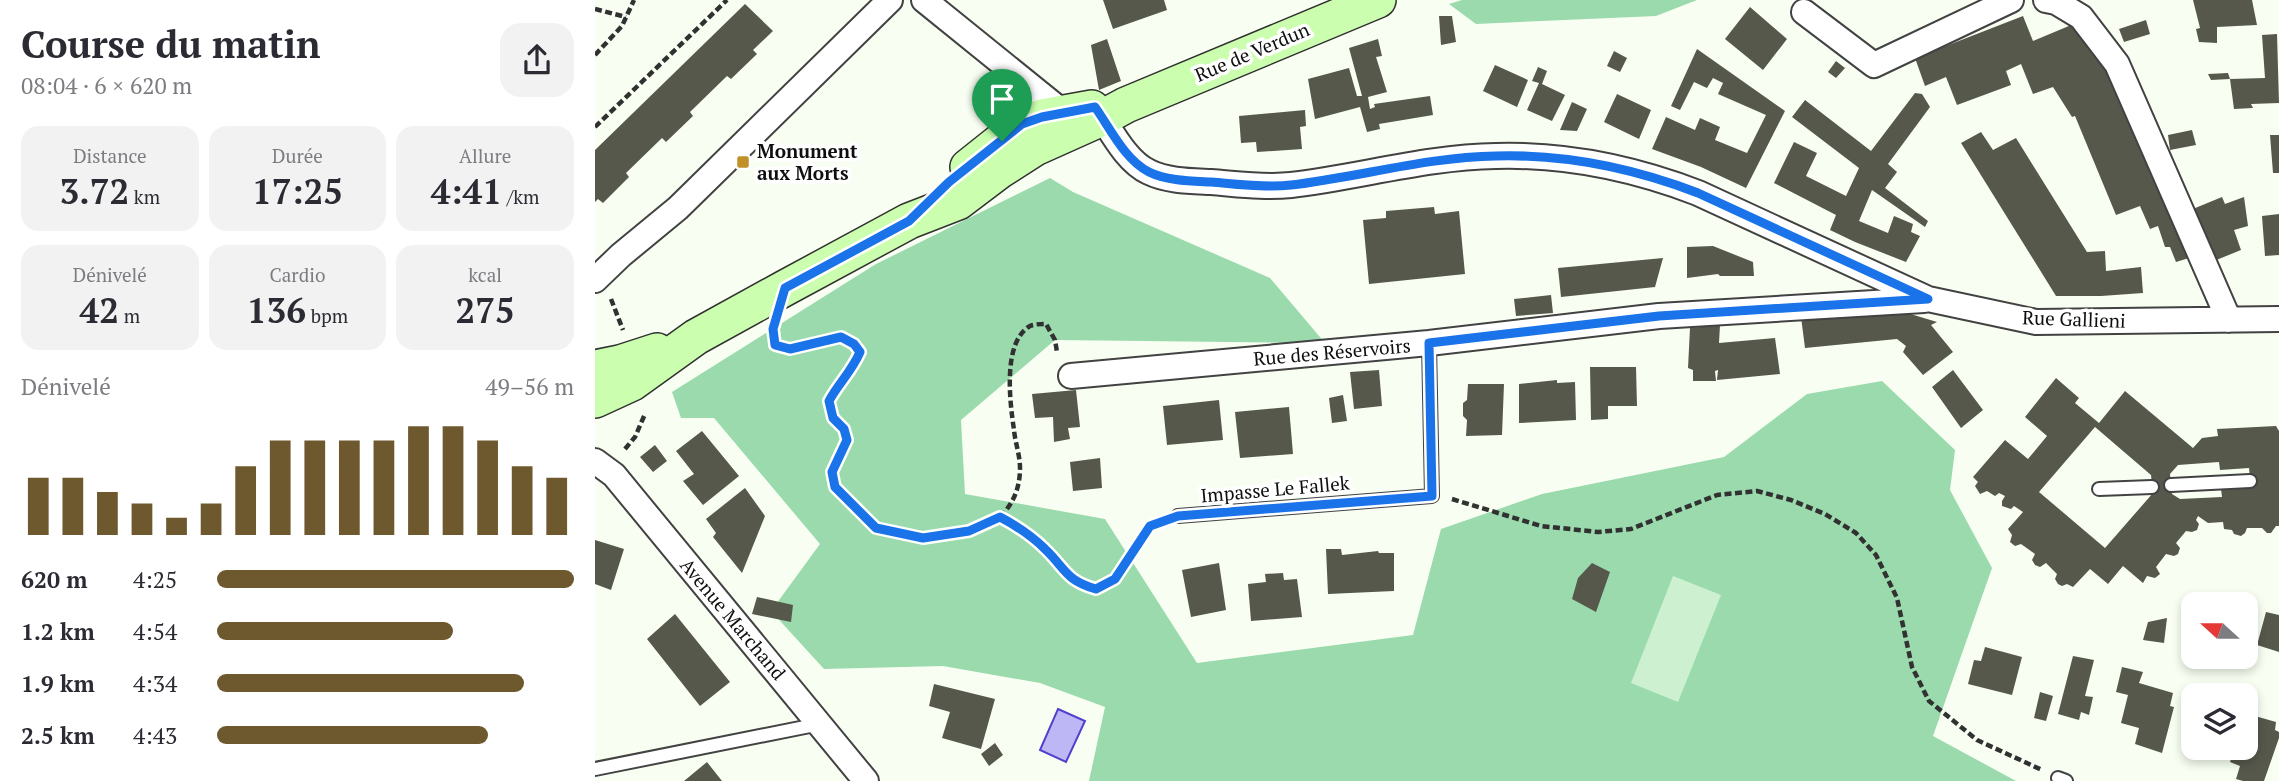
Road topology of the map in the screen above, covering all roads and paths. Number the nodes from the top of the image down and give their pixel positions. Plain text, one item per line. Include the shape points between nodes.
1 (634, 0) edge
2 (727, 0) edge
3 (890, 0) edge
4 (924, 0) edge
5 (1378, 0) edge
6 (2011, 0) edge
7 (2046, 0) edge
8 (595, 9) edge
9 (1804, 12) dead end
10 (626, 17) junction
11 (595, 55) edge
12 (1094, 114) junction
13 (595, 127) edge
14 (595, 281) edge
15 (785, 288) junction
16 (1928, 299) junction
17 (2279, 319) edge
18 (2229, 320) junction
19 (697, 337) junction
20 (1429, 343) junction
21 (595, 368) edge
22 (1071, 376) joint
23 (595, 400) edge
24 (595, 461) edge
25 (2250, 481) dead end
26 (2171, 485) dead end
27 (2152, 486) dead end
28 (2099, 489) dead end
29 (1478, 506) dead end
30 (1178, 516) joint
31 (1000, 517) junction
32 (820, 724) junction
33 (595, 769) edge
34 (2062, 779) edge
35 (866, 781) edge

1 - 10 path
2 - 13 path
3 - 14 street via 678,208
4 - 12 street, Rue Gallieni
5 - 12 main road, Rue de Verdun
6 - 9 street via 1874,65
7 - 18 street via 2081,17 2117,64
8 - 10 path
10 - 11 path
12 - 15 main road, Rue de Verdun via 999,171 958,202 909,221
12 - 16 street, Rue Gallieni via 1138,166 1189,181 1287,186 1440,160 1495,156 1611,165 1698,193
15 - 19 main road, Rue de Verdun
15 - 31 path via 773,329 775,345 790,349 841,337 860,352 829,401 847,440 832,472 835,487 876,528 923,538 969,531
16 - 18 street, Rue Gallieni via 2036,322
16 - 20 street, Rue des Réservoirs via 1659,316
17 - 18 street, Rue Gallieni
19 - 21 main road, Rue de Verdun
19 - 23 main road, Rue de Verdun via 643,376
20 - 22 street, Rue des Réservoirs
20 - 30 lane, Impasse Le Fallek via 1432,496
22 - 31 path via 1046,324 1030,326 1016,342 1009,363 1020,466 1017,492
24 - 32 street, Avenue Marchand via 614,475
25 - 26 lane
27 - 28 lane
29 - 34 path via 1541,526 1598,532 1632,528 1717,495 1757,491 1825,514 1856,533 1876,555 1898,598 1912,667 1929,701 1977,740
30 - 31 path, Impasse Le Fallek via 1150,526 1115,579 1096,589 1068,577 1023,528
32 - 33 lane
32 - 35 street, Avenue Marchand

